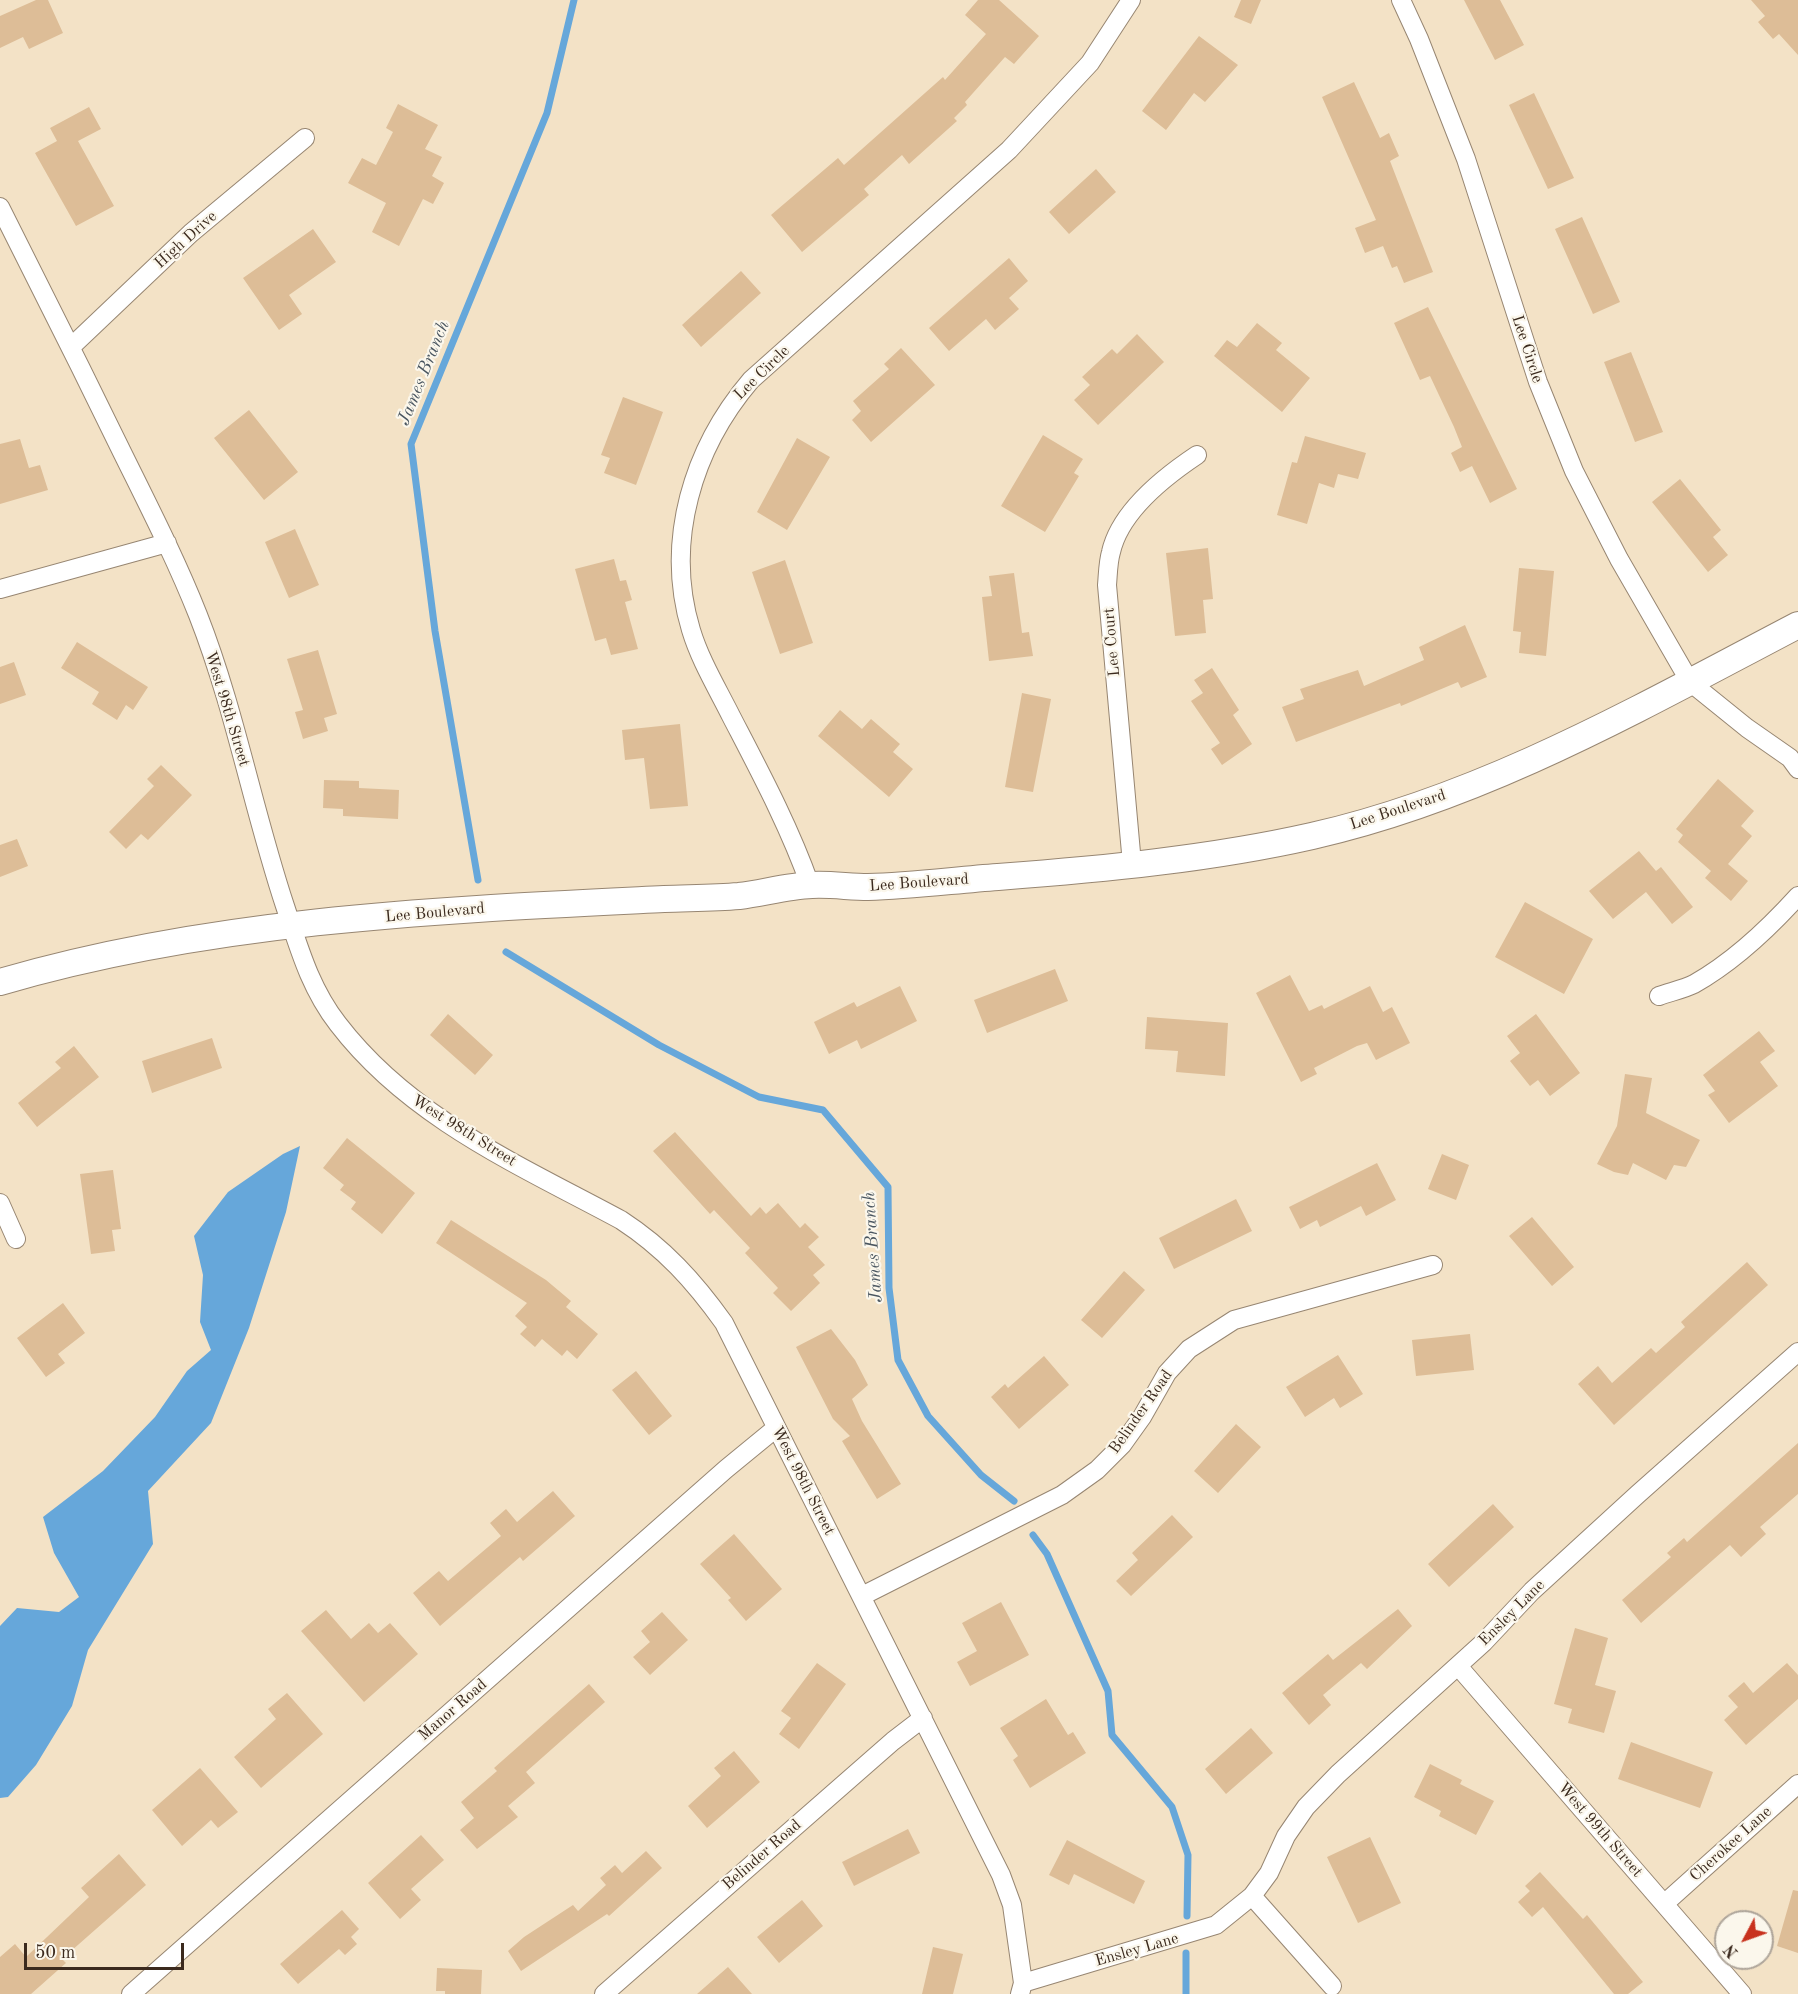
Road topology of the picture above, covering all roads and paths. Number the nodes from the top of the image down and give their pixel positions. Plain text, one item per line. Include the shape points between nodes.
1 (1131, 0) edge
2 (1401, 0) edge
3 (305, 138) dead end
4 (0, 207) edge
5 (71, 347) junction
6 (1197, 455) dead end
7 (167, 543) junction
8 (0, 589) edge
9 (1798, 625) edge
10 (1690, 682) junction
11 (1798, 769) edge
12 (1132, 864) junction
13 (810, 885) junction
14 (1798, 896) edge
15 (291, 926) junction
16 (0, 982) edge
17 (1659, 996) dead end
18 (0, 1203) edge
19 (16, 1239) dead end
20 (1433, 1265) dead end
21 (1798, 1352) edge
22 (776, 1428) junction
23 (862, 1596) junction
24 (1458, 1666) junction
25 (924, 1719) junction
26 (1798, 1784) edge
27 (1252, 1896) junction
28 (1664, 1904) junction
29 (1332, 1986) dead end
30 (1022, 1988) edge
31 (131, 1994) edge
32 (604, 1994) edge
33 (1742, 1994) edge

1 - 13 street, Lee Circle via 1090,63 1009,150 751,380 730,405 693,481 681,570 691,632 792,836
2 - 10 street, Lee Circle via 1448,111 1538,382 1574,471 1618,559
3 - 5 street, High Drive via 192,233
4 - 5 street, West 98th Street
5 - 7 street, West 98th Street
6 - 12 street, Lee Court via 1180,466 1123,523 1111,551 1107,585
7 - 8 street
7 - 15 street, West 98th Street via 199,617
9 - 10 street, Lee Boulevard
10 - 11 street via 1790,758
10 - 12 street, Lee Boulevard via 1496,775 1393,814 1252,849
12 - 13 street, Lee Boulevard via 869,887
13 - 15 street, Lee Boulevard via 737,896 424,913
14 - 17 street via 1778,918 1694,984
15 - 16 street, Lee Boulevard via 160,943
15 - 22 street, West 98th Street via 311,985 335,1021 382,1074 420,1107 478,1144 621,1220 680,1267 724,1323
18 - 19 street
20 - 23 street, Belinder Road via 1234,1320 1205,1336 1167,1373 1122,1445 1097,1470 1062,1495
21 - 24 street, Ensley Lane via 1532,1591
22 - 23 street, West 98th Street
22 - 31 street, Manor Road
23 - 25 street, West 98th Street
24 - 27 street, Ensley Lane via 1306,1807
24 - 28 street, West 99th Street
25 - 30 street, West 98th Street via 1012,1905
25 - 32 street, Belinder Road via 893,1741
26 - 28 street, Cherokee Lane
27 - 29 street
27 - 30 street, Ensley Lane via 1216,1925
28 - 33 street, West 99th Street

